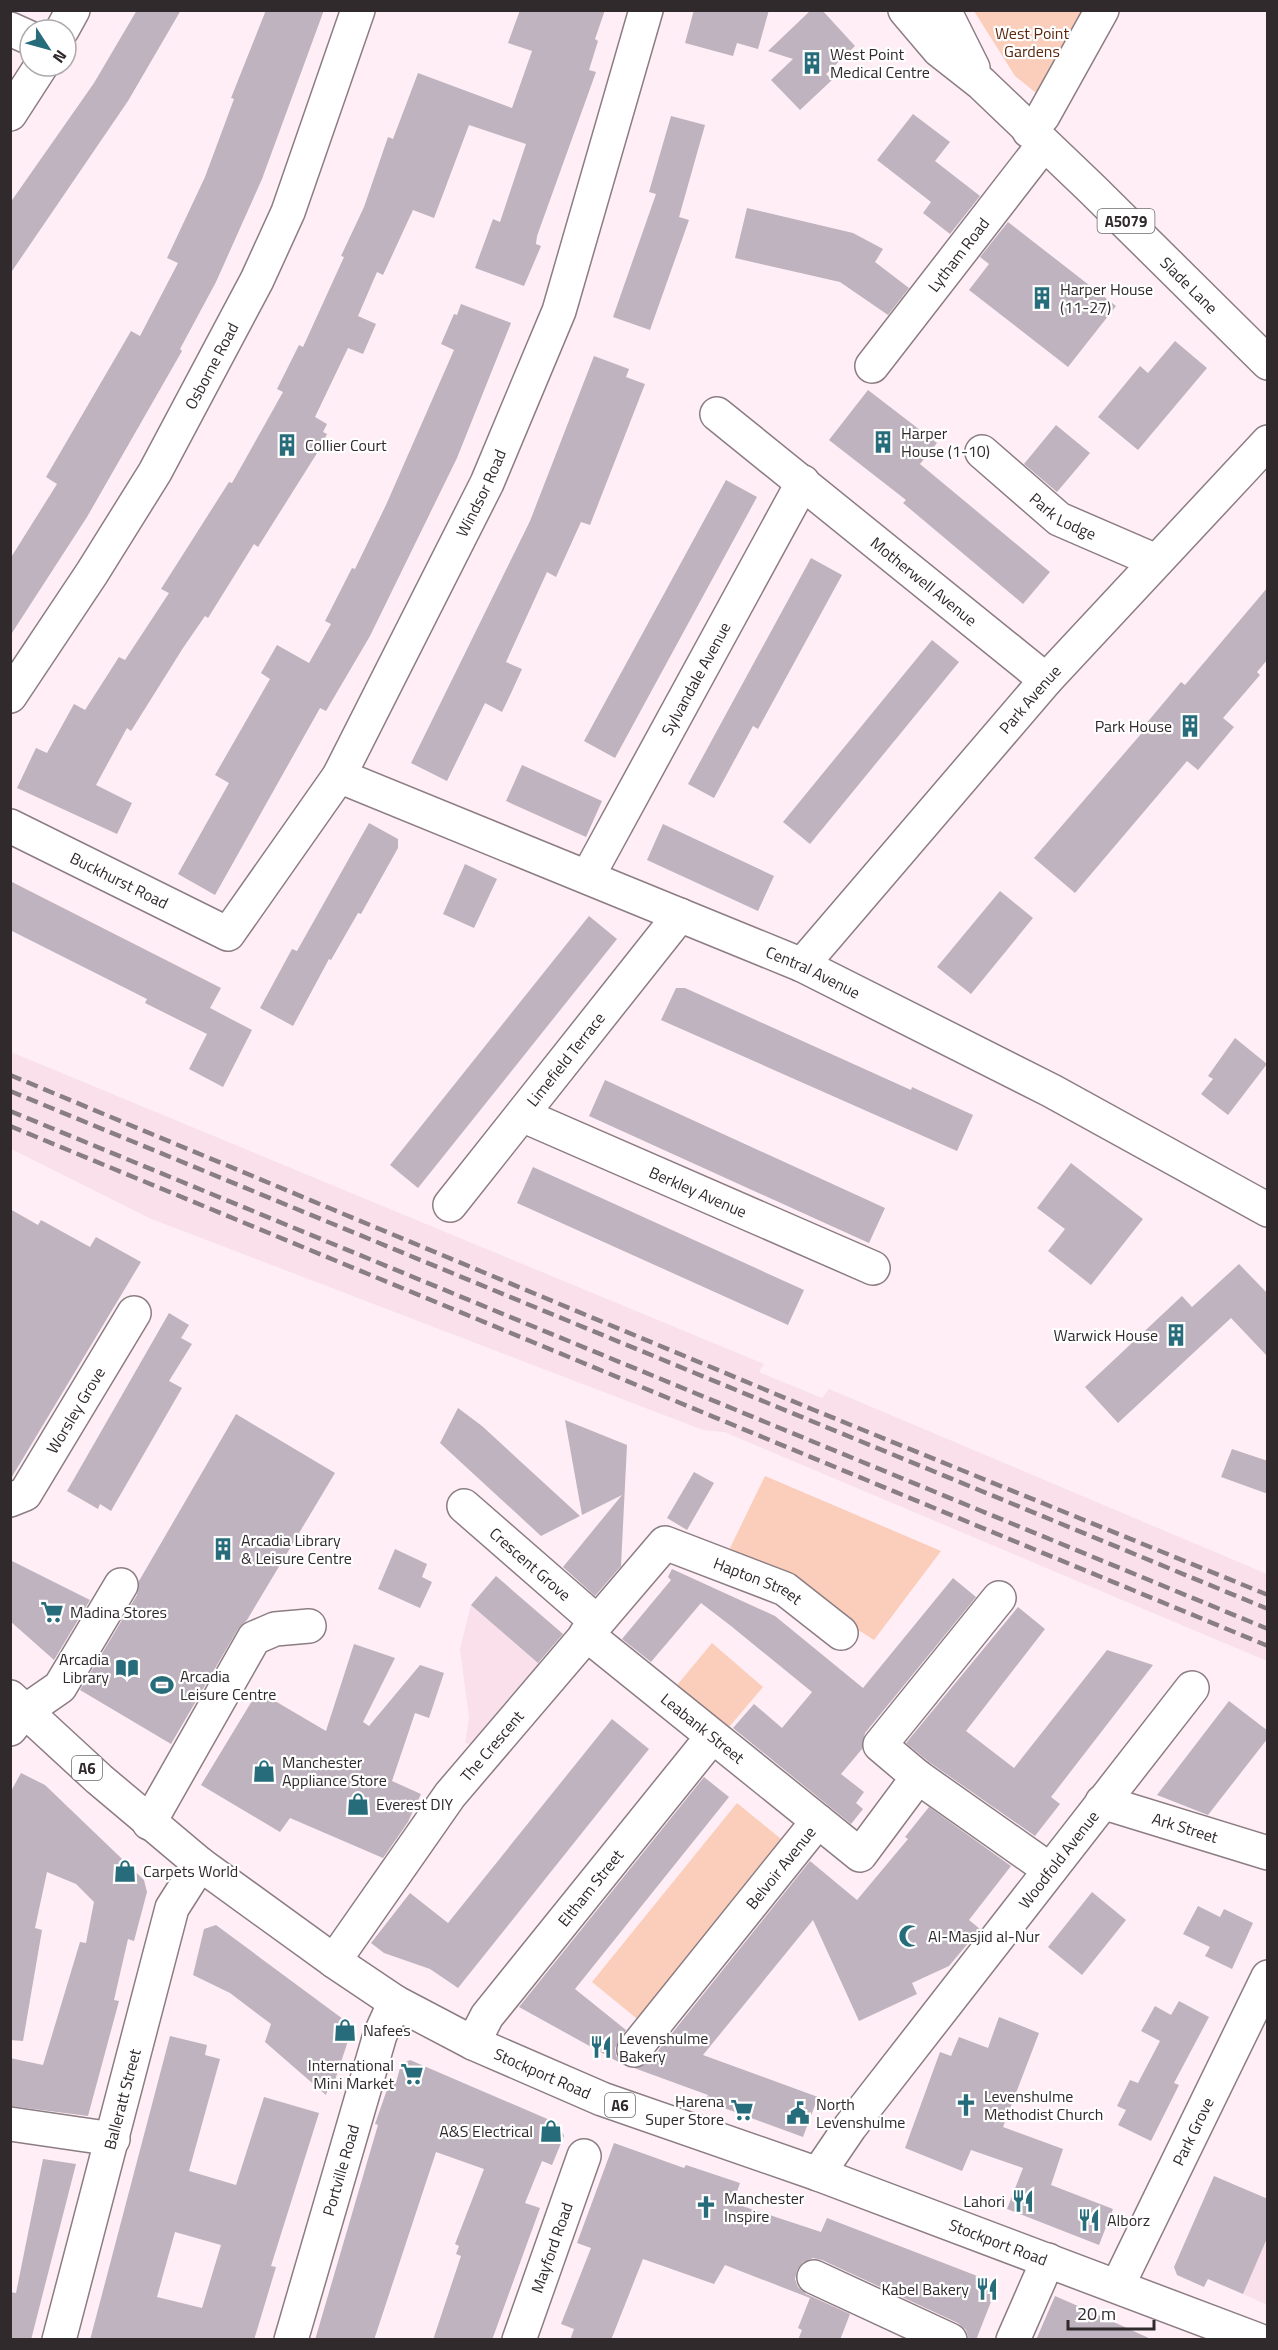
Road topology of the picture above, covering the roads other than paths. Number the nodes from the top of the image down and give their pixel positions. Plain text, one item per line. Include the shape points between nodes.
1 (358, 10) edge
2 (646, 10) edge
3 (905, 10) edge
4 (944, 10) edge
5 (1102, 10) edge
6 (33, 78) edge
7 (981, 83) junction
8 (10, 114) edge
9 (1037, 138) junction
10 (1268, 363) edge
11 (872, 366) dead end
12 (717, 414) dead end
13 (1268, 442) edge
14 (982, 452) dead end
15 (803, 482) junction
16 (1156, 561) junction
17 (1046, 680) junction
18 (10, 696) edge
19 (339, 776) junction
20 (10, 826) edge
21 (588, 876) junction
22 (680, 915) junction
23 (228, 934) joint
24 (802, 965) junction
25 (522, 1115) junction
26 (450, 1205) dead end
27 (1268, 1210) edge
28 (873, 1268) dead end
29 (135, 1313) dead end
30 (10, 1500) edge
31 (464, 1506) dead end
32 (665, 1543) joint
33 (121, 1585) dead end
34 (999, 1598) dead end
35 (309, 1626) dead end
36 (592, 1628) junction
37 (841, 1634) dead end
38 (1192, 1688) dead end
39 (15, 1713) edge
40 (712, 1737) junction
41 (918, 1777) junction
42 (1102, 1802) junction
43 (818, 1821) junction
44 (149, 1823) junction
45 (1268, 1853) edge
46 (200, 1864) junction
47 (1050, 1870) junction
48 (334, 1961) junction
49 (1268, 1977) edge
50 (395, 2002) junction
51 (473, 2043) junction
52 (634, 2050) dead end
53 (10, 2124) edge
54 (113, 2139) junction
55 (584, 2156) dead end
56 (818, 2174) junction
57 (1048, 2260) junction
58 (814, 2277) dead end
59 (1118, 2285) junction
60 (59, 2340) edge
61 (291, 2340) edge
62 (519, 2340) edge
63 (950, 2340) edge
64 (1013, 2340) edge
65 (1258, 2340) edge

1 - 18 main road, Osborne Road via 288,213 257,280 155,472
2 - 19 main road, Windsor Road via 559,311 488,483
3 - 7 main road, Slade Lane / A5079 via 939,50
4 - 7 main road, Slade Lane / A5079
5 - 9 main road, Lytham Road via 1043,116
6 - 8 main road
7 - 9 main road, Slade Lane / A5079
9 - 10 main road, Slade Lane / A5079
9 - 11 main road, Lytham Road
12 - 15 main road, Motherwell Avenue
13 - 16 main road, Park Avenue
14 - 16 main road, Park Lodge via 1059,519
15 - 17 main road, Motherwell Avenue
15 - 21 main road, Sylvandale Avenue
16 - 17 main road, Park Avenue
17 - 24 main road, Park Avenue
19 - 21 main road, Central Avenue
19 - 23 main road, Windsor Road
20 - 23 main road, Buckhurst Road
21 - 22 main road, Central Avenue
22 - 24 main road, Central Avenue
22 - 25 main road, Limefield Terrace
24 - 27 main road, Central Avenue via 1053,1091
25 - 26 main road, Limefield Terrace
25 - 28 main road, Berkley Avenue
29 - 30 main road, Worsley Grove via 25,1494
31 - 36 main road, Crescent Grove
32 - 36 main road, The Crescent
32 - 37 main road, Hapton Street via 785,1589
33 - 39 main road via 60,1687
34 - 41 main road via 880,1745
35 - 44 main road via 275,1629 254,1638
36 - 40 main road, Leabank Street
36 - 48 main road, The Crescent via 450,1795
38 - 42 main road, Woodfold Avenue
39 - 44 main road, Stockport Road / A6
40 - 43 main road, Leabank Street
40 - 51 main road, Eltham Street via 487,2016
41 - 43 main road, Belvoir Avenue via 860,1856
41 - 47 main road
42 - 45 main road, Ark Street
42 - 47 main road, Woodfold Avenue
43 - 52 main road, Belvoir Avenue
44 - 46 main road, Stockport Road / A6
46 - 48 main road, Stockport Road / A6
46 - 54 main road, Balleratt Street via 172,1908
47 - 56 main road, Woodfold Avenue via 849,2127
48 - 50 main road, Stockport Road / A6
49 - 59 main road, Park Grove
50 - 51 main road, Stockport Road / A6
50 - 61 main road, Portville Road via 380,2036
51 - 56 main road, Stockport Road / A6 via 602,2099
53 - 54 main road
54 - 60 main road, Balleratt Street
55 - 62 main road, Mayford Road
56 - 57 main road, Stockport Road / A6
57 - 59 main road, Stockport Road / A6
57 - 64 main road
58 - 63 main road
59 - 65 main road, Stockport Road / A6

